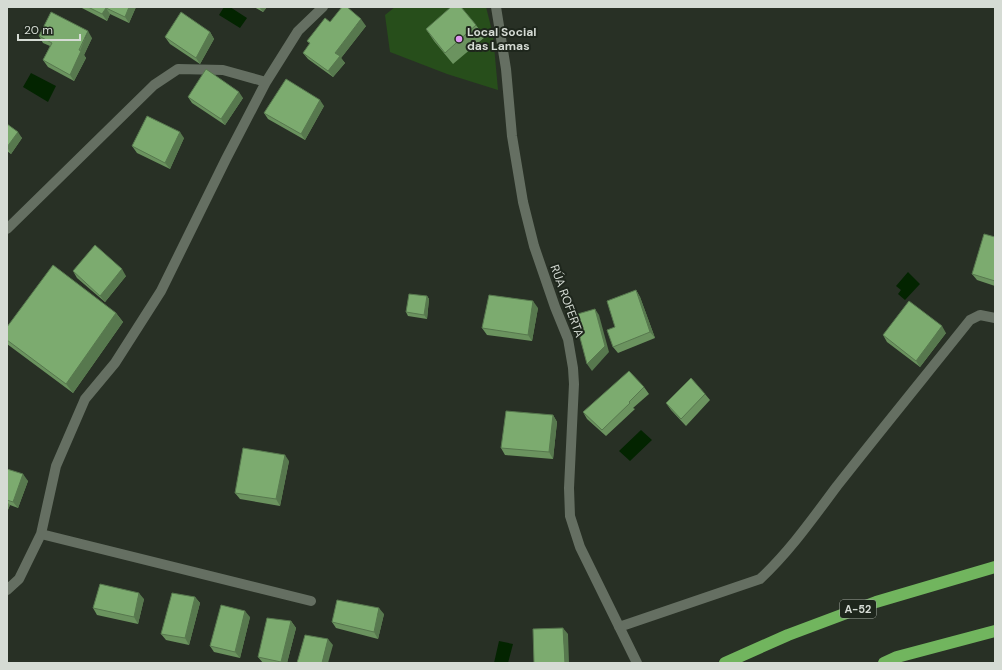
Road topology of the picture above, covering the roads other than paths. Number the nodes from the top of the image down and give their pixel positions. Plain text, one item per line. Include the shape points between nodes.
1 (323, 7) edge
2 (496, 7) edge
3 (266, 82) junction
4 (7, 229) edge
5 (995, 318) edge
6 (41, 534) junction
7 (995, 567) edge
8 (7, 590) edge
9 (311, 601) dead end
10 (619, 627) junction
11 (995, 631) edge
12 (637, 663) edge
13 (725, 663) edge
14 (884, 663) edge

1 - 3 street via 298,31
2 - 10 street, RÚA ROFERTA via 523,202 534,246 568,339 574,368 570,516 580,546
3 - 4 street via 223,70 178,69 154,85
3 - 6 street via 161,291 115,363 85,399 56,466
5 - 10 street via 980,315 970,320 806,528 760,579
6 - 8 street via 19,579
6 - 9 street
7 - 13 highway, A-52 via 876,602 788,635
10 - 12 street, RÚA ROFERTA
11 - 14 highway

